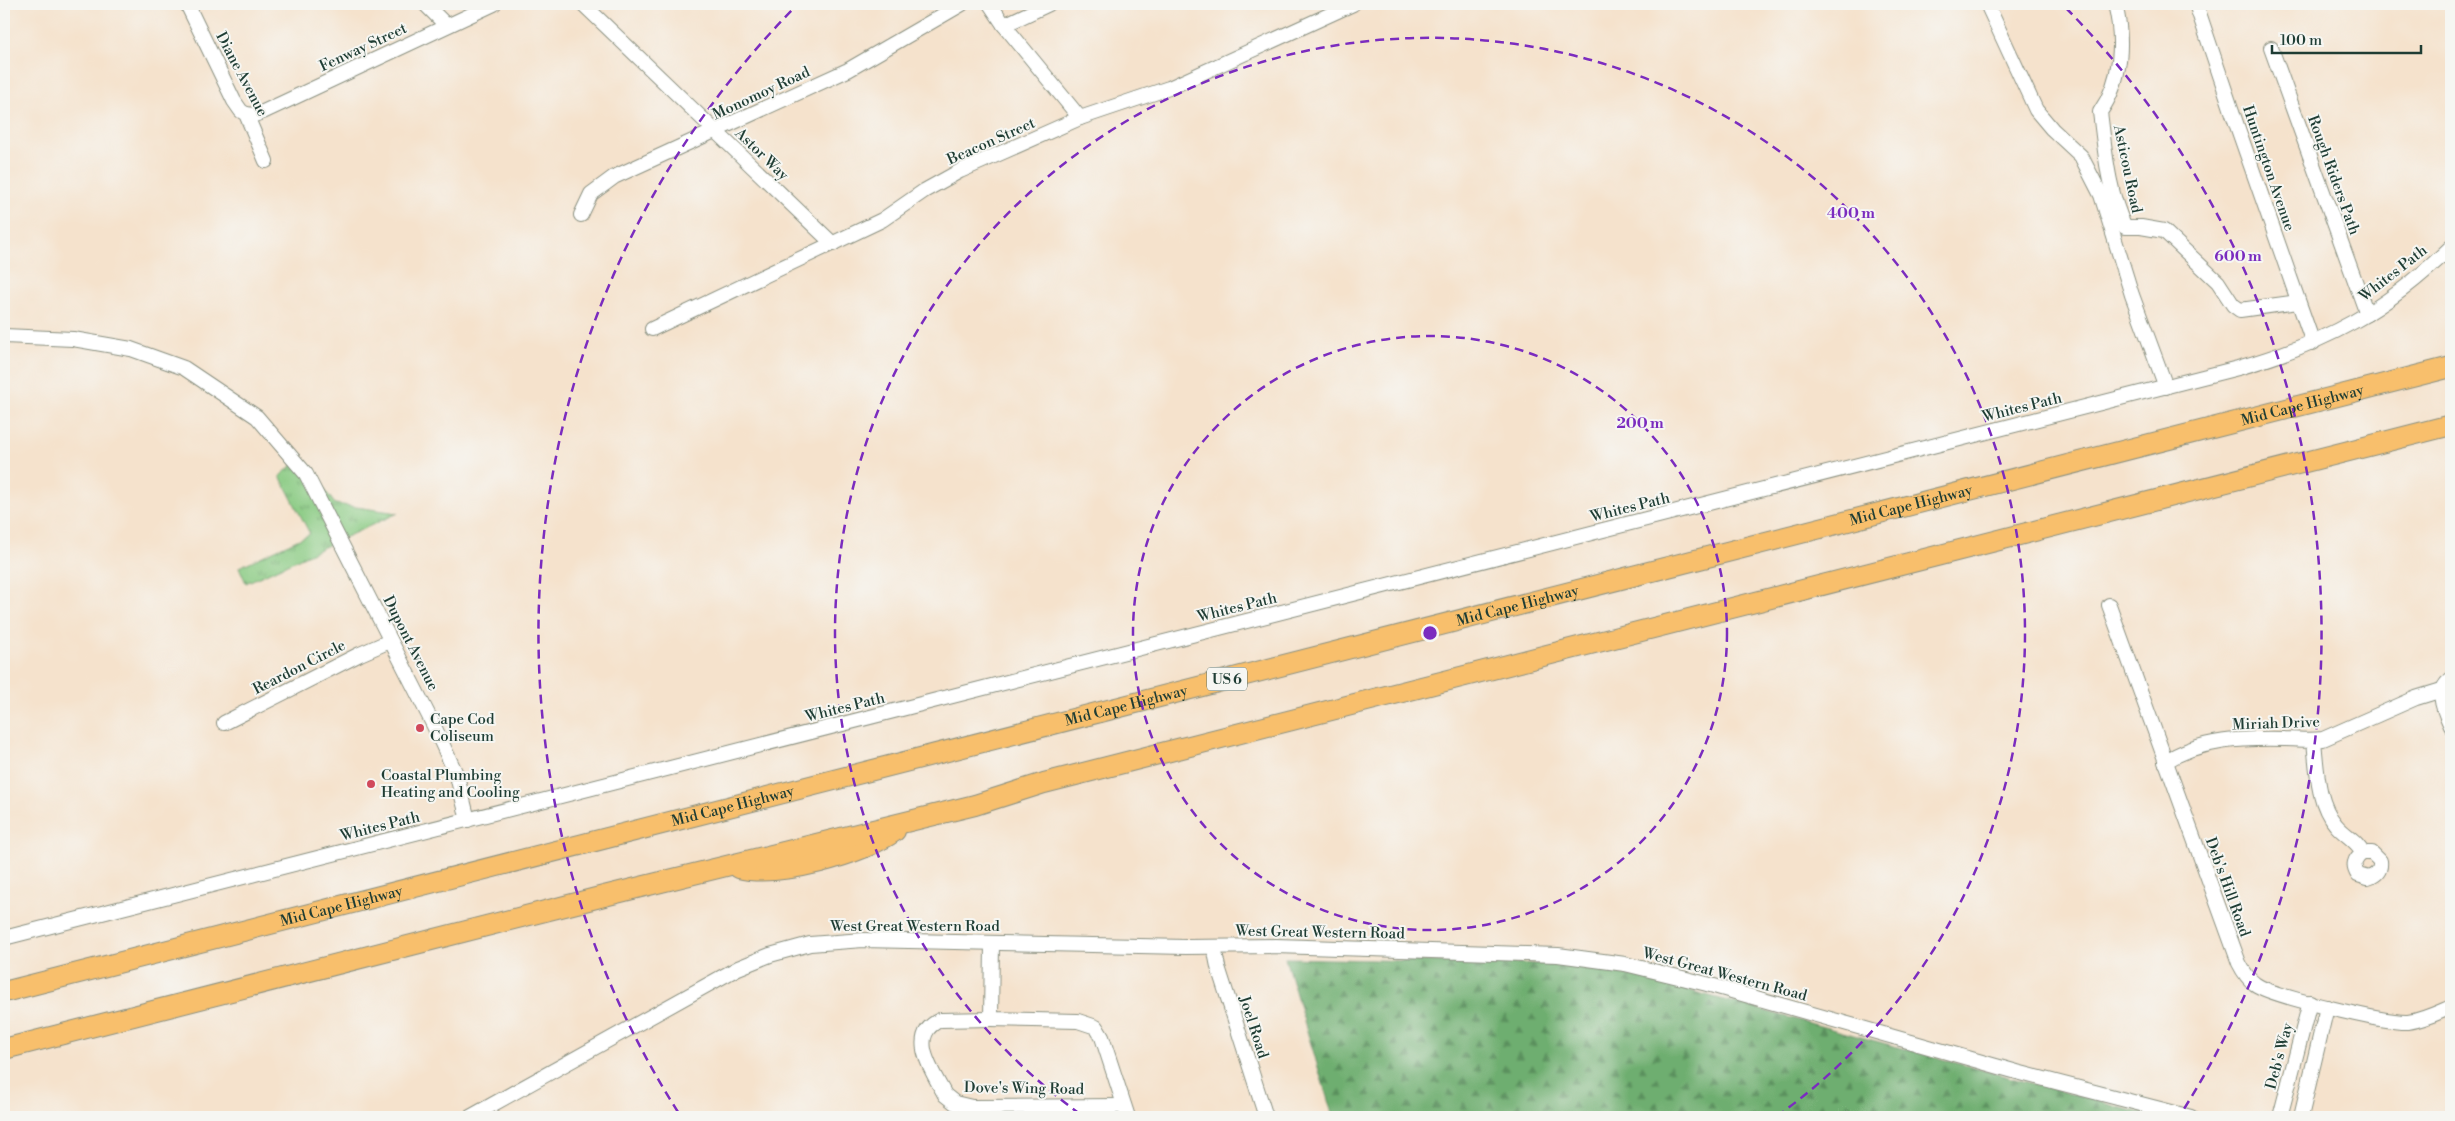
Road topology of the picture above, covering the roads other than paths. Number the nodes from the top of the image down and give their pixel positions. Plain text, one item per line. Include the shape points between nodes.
1 (187, 4) edge
2 (425, 4) edge
3 (494, 4) edge
4 (583, 4) edge
5 (962, 4) edge
6 (990, 4) edge
7 (1049, 4) edge
8 (1353, 4) edge
9 (1987, 4) edge
10 (2115, 4) edge
11 (2196, 4) edge
12 (446, 25) junction
13 (1004, 25) junction
14 (2271, 48) dead end
15 (246, 114) junction
16 (1080, 118) junction
17 (715, 132) junction
18 (266, 161) dead end
19 (582, 215) dead end
20 (833, 244) junction
21 (2451, 247) edge
22 (2298, 302) junction
23 (2367, 314) junction
24 (652, 329) dead end
25 (4, 336) edge
26 (2314, 343) junction
27 (2451, 367) edge
28 (2166, 387) junction
29 (2451, 425) edge
30 (2109, 605) dead end
31 (390, 641) junction
32 (2451, 678) edge
33 (2442, 690) junction
34 (224, 723) dead end
35 (2451, 726) edge
36 (2314, 741) junction
37 (2165, 762) junction
38 (468, 820) junction
39 (2363, 853) dead end
40 (4, 938) edge
41 (992, 943) junction
42 (1214, 947) junction
43 (4, 992) edge
44 (2310, 1002) junction
45 (2327, 1007) junction
46 (2451, 1007) edge
47 (991, 1019) junction
48 (4, 1049) edge
49 (1126, 1112) edge
50 (470, 1117) edge
51 (1266, 1117) edge
52 (2191, 1117) edge
53 (2280, 1117) edge
54 (2300, 1117) edge

1 - 15 street, Diane Avenue via 234,101
2 - 12 street
3 - 12 street, Fenway Street
4 - 17 street, Astor Way
5 - 17 street, Monomoy Road via 848,70
6 - 13 street
7 - 13 street
8 - 16 street, Beacon Street via 1169,88
9 - 28 street via 2036,110 2081,156 2101,195 2132,295
10 - 22 street, Asticou Road via 2121,47 2110,98 2100,112 2117,211 2125,227 2164,231 2218,282 2240,310
11 - 22 street, Huntington Avenue
12 - 15 street, Fenway Street via 263,112
13 - 16 street
14 - 23 street, Rough Riders Path
15 - 18 street, Diane Avenue
16 - 20 street, Beacon Street via 960,171 882,220
17 - 19 street, Monomoy Road via 614,177 591,194
17 - 20 street, Astor Way
20 - 24 street, Beacon Street
21 - 23 street, Whites Path via 2407,286
22 - 26 street, Huntington Avenue
23 - 26 street, Whites Path
25 - 31 street, Dupont Avenue via 73,339 131,349 184,368 258,417 306,474
26 - 28 street, Whites Path
27 - 43 highway, Mid Cape Highway / US 6
28 - 38 street, Whites Path
29 - 48 highway via 1166,752 907,822 882,840 863,848 793,867 759,872 730,866
30 - 37 street, Deb's Hill Road
31 - 34 street, Reardon Circle
31 - 38 street, Dupont Avenue via 412,679 457,776
32 - 33 street
33 - 35 street via 2442,707
33 - 36 street, Miriah Drive
36 - 37 street, Miriah Drive via 2246,739 2220,742 2190,748
36 - 39 street via 2324,804 2331,819 2359,845
37 - 44 street, Deb's Hill Road via 2242,971 2255,985 2265,990
38 - 40 street, Whites Path
41 - 42 street, West Great Western Road
41 - 47 street
41 - 50 street, West Great Western Road via 848,940 810,944 778,953 738,968 696,990
42 - 51 street, Joel Road
42 - 52 street, West Great Western Road via 1539,954 1625,964
44 - 45 street, Deb's Hill Road
44 - 53 street, Deb's Way
45 - 46 street, Deb's Hill Road via 2406,1022
45 - 54 street
47 - 49 street via 1078,1021 1096,1027
47 - 49 street, Dove's Wing Road via 940,1020 924,1034 926,1058 950,1100 972,1107

